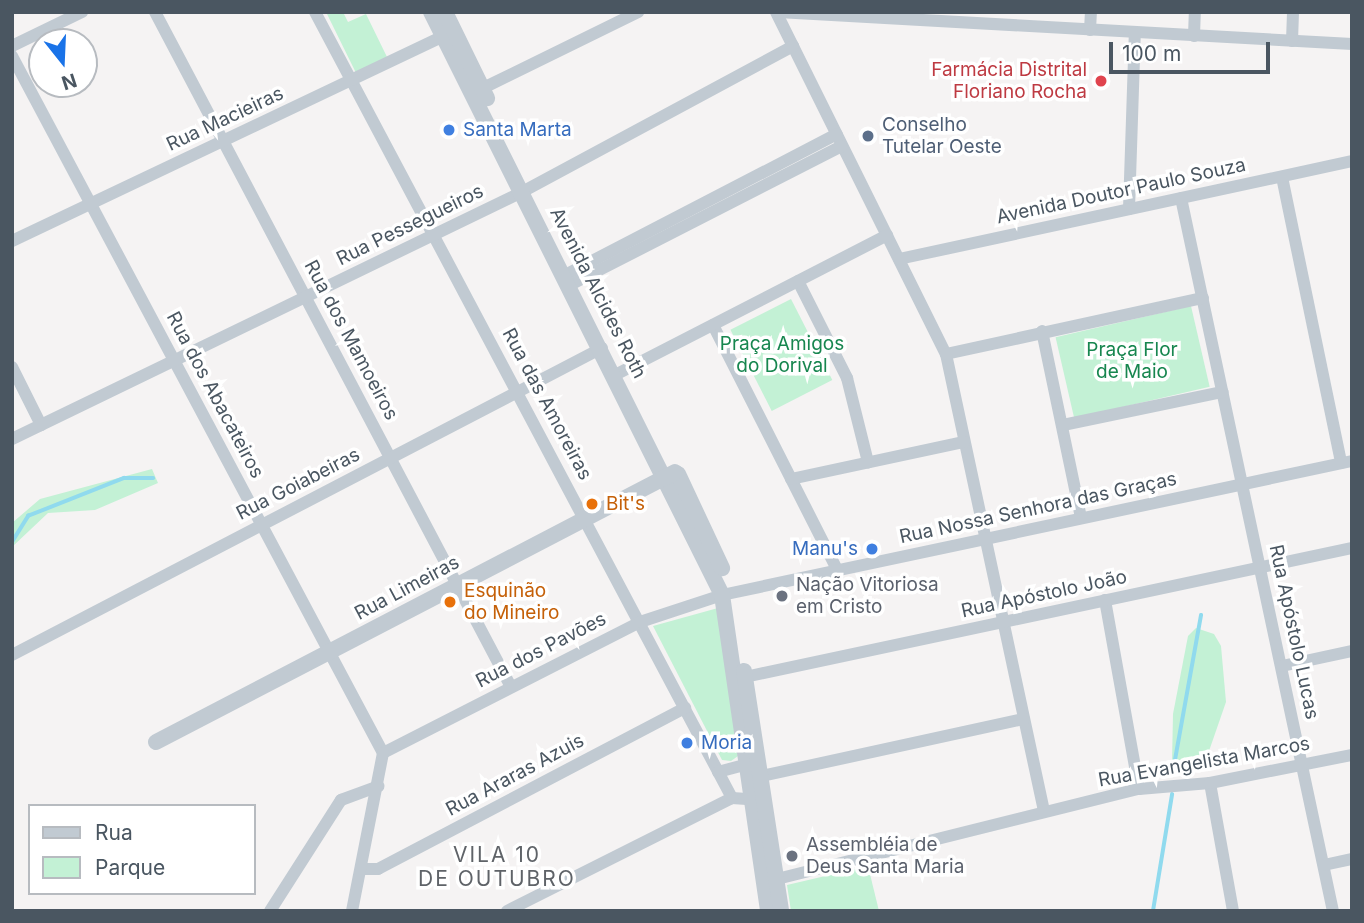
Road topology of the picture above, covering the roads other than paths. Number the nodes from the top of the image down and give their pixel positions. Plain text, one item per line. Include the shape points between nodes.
1 (82, 12) edge
2 (155, 12) edge
3 (315, 12) edge
4 (431, 12) edge
5 (445, 12) edge
6 (639, 12) edge
7 (777, 12) edge
8 (1091, 12) edge
9 (1195, 12) edge
10 (1293, 12) edge
11 (990, 18) edge
12 (1090, 30) junction
13 (1135, 32) junction
14 (449, 34) junction
15 (1194, 36) junction
16 (1292, 41) junction
17 (1352, 44) edge
18 (12, 46) edge
19 (793, 46) junction
20 (12, 56) edge
21 (351, 81) junction
22 (477, 91) junction
23 (840, 140) junction
24 (223, 141) junction
25 (1352, 162) edge
26 (1282, 177) junction
27 (526, 188) junction
28 (1181, 198) junction
29 (92, 204) junction
30 (1129, 209) junction
31 (435, 234) junction
32 (887, 235) junction
33 (12, 242) edge
34 (898, 259) junction
35 (572, 278) junction
36 (798, 281) junction
37 (306, 297) junction
38 (1203, 298) junction
39 (713, 325) junction
40 (1042, 331) junction
41 (602, 348) junction
42 (946, 354) junction
43 (175, 360) junction
44 (12, 367) edge
45 (620, 373) junction
46 (518, 391) junction
47 (1223, 392) junction
48 (41, 425) junction
49 (1063, 425) junction
50 (12, 439) edge
51 (964, 442) junction
52 (391, 457) junction
53 (868, 462) junction
54 (1346, 462) edge
55 (672, 473) junction
56 (792, 479) junction
57 (1243, 484) junction
58 (585, 519) junction
59 (1081, 519) junction
60 (262, 525) junction
61 (986, 539) junction
62 (1352, 548) edge
63 (1261, 568) junction
64 (838, 571) junction
65 (458, 585) junction
66 (727, 594) junction
67 (1105, 600) junction
68 (640, 622) junction
69 (1004, 622) junction
70 (1352, 651) edge
71 (329, 652) junction
72 (12, 655) edge
73 (1282, 666) junction
74 (745, 677) junction
75 (511, 687) junction
76 (685, 708) junction
77 (1024, 719) junction
78 (156, 742) dead end
79 (383, 753) junction
80 (1352, 755) edge
81 (747, 764) junction
82 (1303, 765) junction
83 (718, 772) junction
84 (762, 776) junction
85 (1210, 783) junction
86 (379, 786) junction
87 (1139, 789) junction
88 (732, 798) junction
89 (759, 800) junction
90 (1044, 812) junction
91 (1352, 859) edge
92 (1324, 865) junction
93 (361, 869) junction
94 (777, 879) junction
95 (270, 911) edge
96 (352, 911) edge
97 (507, 911) edge
98 (768, 911) edge
99 (781, 911) edge
100 (1233, 911) edge
101 (1333, 911) edge

1 - 18 street
2 - 24 street, Rua dos Mamoeiros
3 - 21 street, Rua das Amoreiras
4 - 14 street, Avenida Alcides Roth
5 - 14 street, Avenida Alcides Roth
6 - 22 street
7 - 11 street
7 - 19 street
8 - 12 street
9 - 15 street
10 - 16 street
11 - 12 street
12 - 13 street
13 - 15 street
13 - 30 street
14 - 21 street, Rua Macieiras
14 - 22 street, Avenida Alcides Roth
15 - 16 street
16 - 17 street
19 - 23 street
19 - 27 street, Rua Pessegueiros
20 - 29 street, Rua dos Abacateiros
21 - 24 street, Rua Macieiras
21 - 31 street, Rua das Amoreiras
22 - 27 street, Avenida Alcides Roth
23 - 32 street
23 - 35 street
24 - 29 street, Rua Macieiras
24 - 37 street, Rua dos Mamoeiros
25 - 26 street, Avenida Doutor Paulo Souza
26 - 28 street, Avenida Doutor Paulo Souza
26 - 54 street
27 - 31 street, Rua Pessegueiros
27 - 35 street, Avenida Alcides Roth
28 - 30 street, Avenida Doutor Paulo Souza
28 - 38 street, Rua Apóstolo Lucas
29 - 33 street, Rua Macieiras
29 - 43 street, Rua dos Abacateiros
30 - 34 street, Avenida Doutor Paulo Souza
31 - 37 street, Rua Pessegueiros
31 - 46 street, Rua das Amoreiras
32 - 34 street
32 - 36 street
34 - 42 street
35 - 41 street, Avenida Alcides Roth
35 - 45 street, Avenida Alcides Roth
36 - 39 street
36 - 53 street via 847,378
37 - 43 street, Rua Pessegueiros
37 - 52 street, Rua dos Mamoeiros
38 - 40 street
38 - 47 street, Rua Apóstolo Lucas
39 - 45 street
39 - 56 street
40 - 42 street
40 - 49 street
41 - 45 street, Avenida Alcides Roth
41 - 46 street, Rua Goiabeiras
42 - 51 street
43 - 48 street, Rua Pessegueiros
43 - 60 street, Rua dos Abacateiros
44 - 48 street
45 - 55 street, Avenida Alcides Roth
46 - 52 street, Rua Goiabeiras
46 - 58 street, Rua das Amoreiras
47 - 49 street
47 - 57 street, Rua Apóstolo Lucas
48 - 50 street, Rua Pessegueiros
49 - 59 street
51 - 53 street
51 - 61 street
52 - 60 street, Rua Goiabeiras
52 - 65 street, Rua dos Mamoeiros
53 - 56 street
54 - 57 street, Rua Nossa Senhora das Graças
55 - 58 street, Rua Limeiras
55 - 66 street, Avenida Alcides Roth
56 - 64 street
57 - 59 street, Rua Nossa Senhora das Graças
57 - 63 street, Rua Apóstolo Lucas
58 - 65 street, Rua Limeiras
58 - 68 street, Rua das Amoreiras
59 - 61 street, Rua Nossa Senhora das Graças
60 - 71 street, Rua dos Abacateiros
60 - 72 street, Rua Goiabeiras
61 - 64 street, Rua Nossa Senhora das Graças
61 - 69 street
62 - 63 street, Rua Apóstolo João
63 - 67 street, Rua Apóstolo João
63 - 73 street, Rua Apóstolo Lucas
64 - 66 street, Rua Nossa Senhora das Graças
65 - 71 street, Rua Limeiras
65 - 75 street, Rua dos Mamoeiros
66 - 68 street, Rua dos Pavões
66 - 74 street
66 - 81 street
67 - 69 street, Rua Apóstolo João
67 - 87 street
68 - 75 street, Rua dos Pavões
68 - 76 street, Rua das Amoreiras
69 - 74 street, Rua Apóstolo João
69 - 77 street
70 - 73 street
71 - 78 street, Rua Limeiras
71 - 79 street, Rua dos Abacateiros
73 - 82 street, Rua Apóstolo Lucas
74 - 84 street
75 - 79 street, Rua dos Pavões
76 - 83 street, Rua das Amoreiras
76 - 93 street, Rua Araras Azuis via 378,869
77 - 84 street
77 - 90 street
79 - 86 street
80 - 82 street, Rua Evangelista Marcos
81 - 83 street
81 - 89 street
82 - 85 street, Rua Evangelista Marcos
82 - 92 street, Rua Apóstolo Lucas
83 - 88 street, Rua das Amoreiras
84 - 89 street
85 - 87 street, Rua Evangelista Marcos
85 - 100 street
86 - 93 street
86 - 95 street via 341,800
87 - 90 street, Rua Evangelista Marcos
88 - 89 street
88 - 97 street
89 - 94 street
89 - 98 street
90 - 94 street, Rua Evangelista Marcos
91 - 92 street
92 - 101 street, Rua Apóstolo Lucas
93 - 96 street
94 - 99 street

